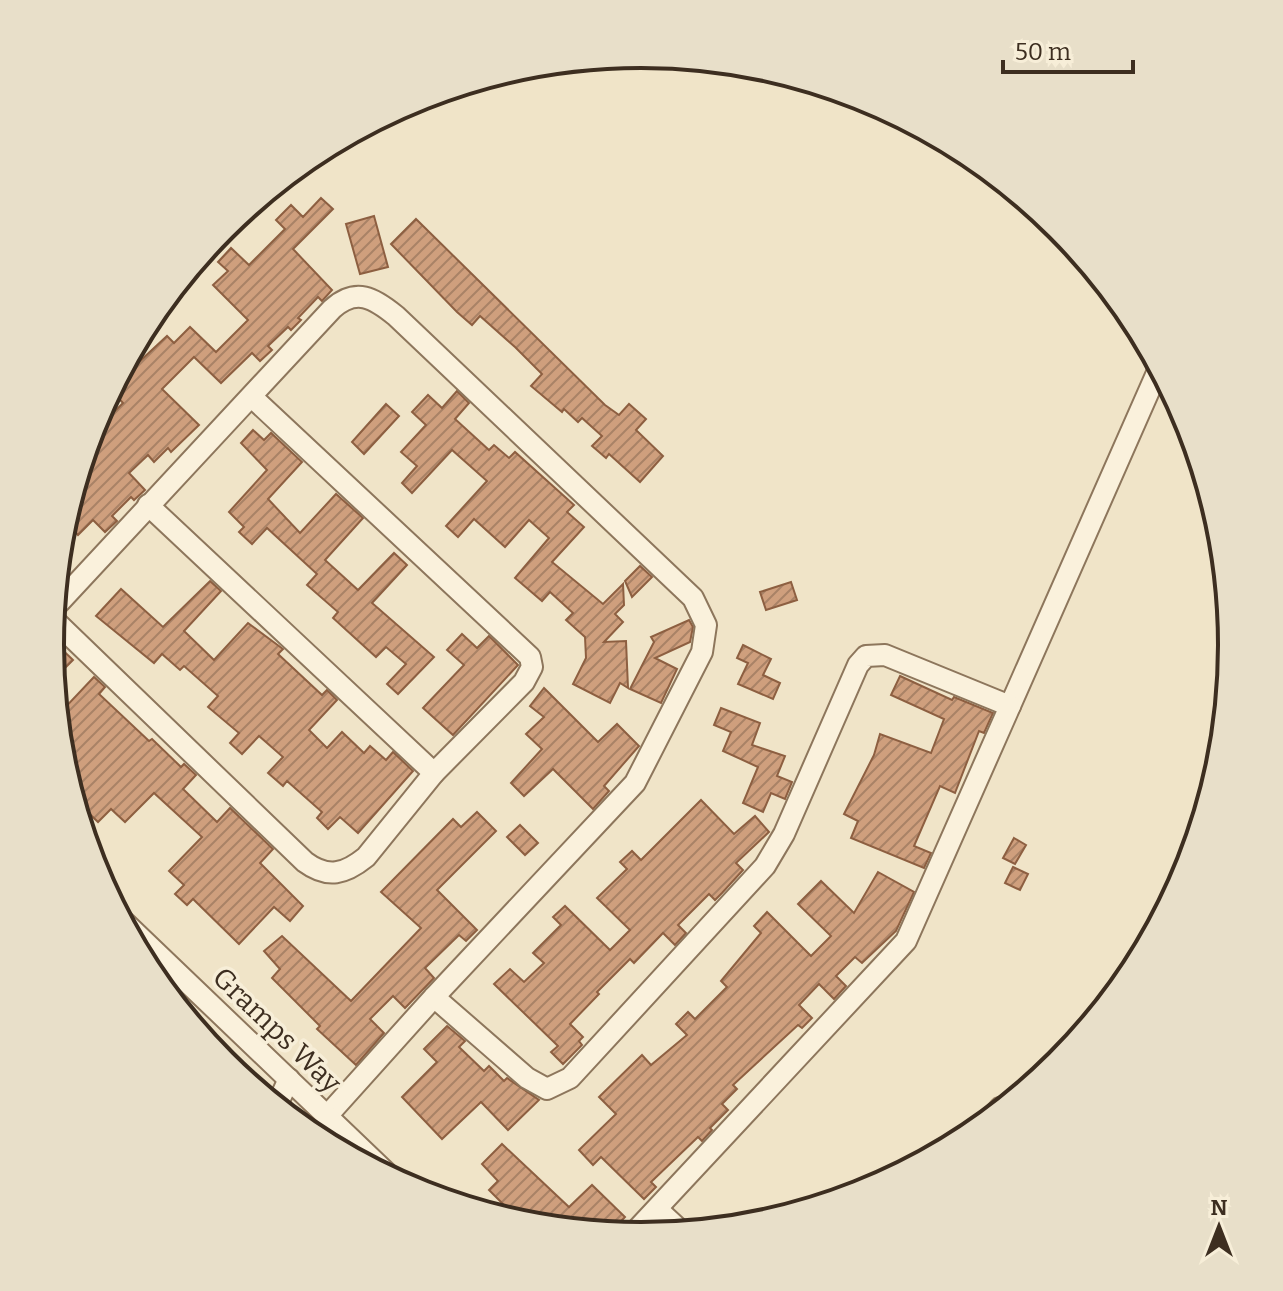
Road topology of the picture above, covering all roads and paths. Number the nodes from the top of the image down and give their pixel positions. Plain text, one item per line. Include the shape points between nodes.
1 (1154, 380) edge
2 (253, 398) junction
3 (148, 505) junction
4 (66, 594) edge
5 (64, 630) edge
6 (1010, 706) junction
7 (434, 773) junction
8 (147, 944) edge
9 (434, 997) junction
10 (289, 1079) junction
11 (281, 1096) edge
12 (327, 1116) junction
13 (365, 1152) edge
14 (657, 1209) junction
15 (671, 1222) edge
16 (644, 1223) edge

1 - 6 street
2 - 3 street
2 - 7 street via 530,657 532,667 524,682
2 - 9 street via 344,299 369,297 396,316 685,590 706,625 702,652 635,783
3 - 4 street
3 - 7 street
5 - 7 street via 320,873 344,872 366,857
6 - 9 street via 885,655 866,656 765,866 557,1087 547,1089 527,1078
6 - 14 street via 906,941
8 - 10 street, Gramps Way
9 - 12 street
10 - 11 street
10 - 12 street, Gramps Way
12 - 13 street, Gramps Way
14 - 15 street
14 - 16 street

